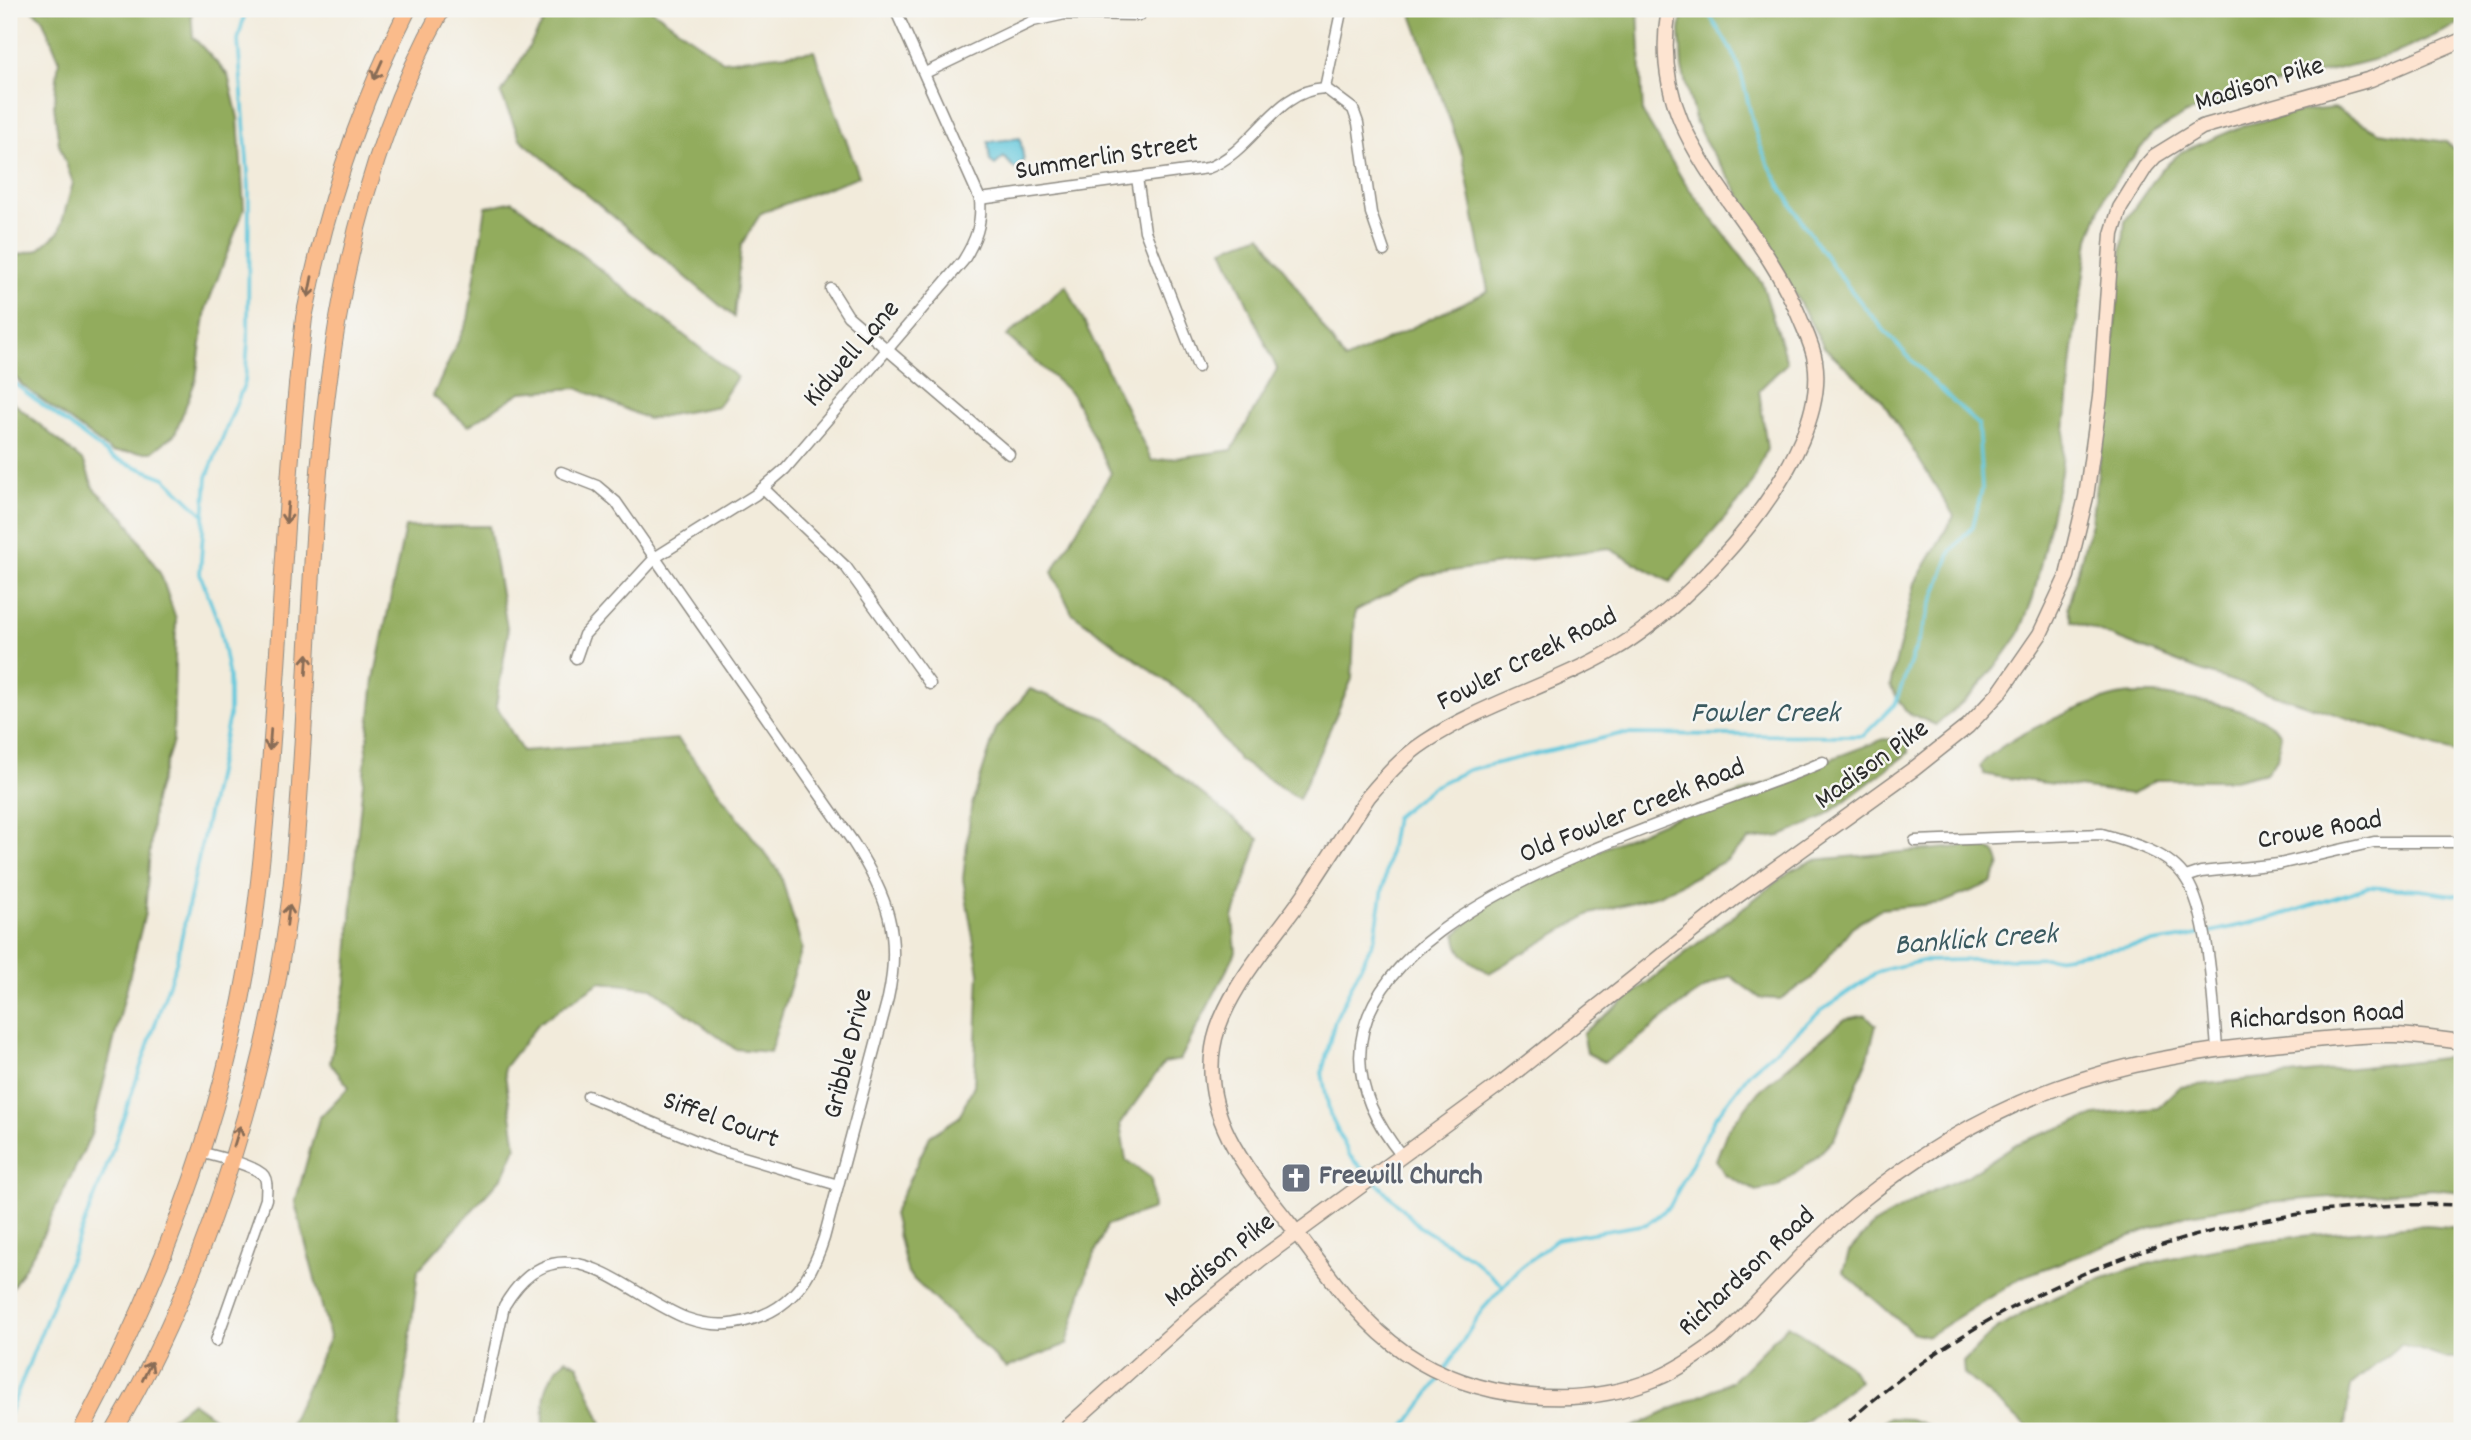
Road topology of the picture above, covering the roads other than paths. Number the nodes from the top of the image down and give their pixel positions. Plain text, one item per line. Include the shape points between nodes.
1 (408, 9) edge
2 (442, 9) edge
3 (895, 9) edge
4 (1669, 9) edge
5 (1341, 12) dead end
6 (1140, 15) dead end
7 (2462, 40) edge
8 (925, 73) junction
9 (1325, 88) junction
10 (1137, 178) junction
11 (980, 199) junction
12 (1384, 250) dead end
13 (831, 289) dead end
14 (888, 350) junction
15 (1198, 367) dead end
16 (1009, 454) dead end
17 (561, 472) dead end
18 (764, 488) junction
19 (656, 557) junction
20 (576, 658) dead end
21 (930, 684) dead end
22 (1823, 762) dead end
23 (1915, 841) dead end
24 (2462, 842) edge
25 (2186, 877) junction
26 (2462, 1042) edge
27 (2217, 1048) junction
28 (588, 1096) dead end
29 (200, 1152) junction
30 (1402, 1156) junction
31 (229, 1161) junction
32 (838, 1185) junction
33 (1296, 1232) junction
34 (216, 1341) dead end
35 (81, 1431) edge
36 (114, 1431) edge
37 (477, 1431) edge
38 (1063, 1431) edge

1 -> 29 main road via 349,142 323,229 304,318 255,917 227,1057
31 -> 2 main road via 257,1070 283,951 294,863 327,382 341,290 388,123
3 - 8 street, Kidwell Lane
4 - 33 main road, Fowler Creek Road via 1667,78 1675,111 1699,158 1760,242 1792,298 1815,361 1812,418 1797,454 1765,502 1700,580 1643,631 1587,665 1468,717 1393,768 1349,825 1228,1005 1212,1050 1214,1100 1231,1144
5 - 9 street
6 - 8 street via 1065,14 1033,21
7 - 30 main road, Madison Pike via 2371,79 2202,127 2146,166 2120,208 2112,234 2100,397 2078,538 2054,608 2013,675 1943,747 1733,899
8 - 11 street, Kidwell Lane
9 - 10 street, Summerlin Street via 1296,93 1219,164
9 - 12 street via 1353,109 1371,213
10 - 11 street, Summerlin Street
10 - 15 street via 1145,231
11 - 14 street, Kidwell Lane via 977,235 963,261
13 - 14 street via 848,316
14 - 16 street
14 - 18 street, Kidwell Lane
17 - 19 street, Gribble Drive via 608,494
18 - 19 street, Kidwell Lane
18 - 21 street via 845,567
19 - 20 street, Kidwell Lane via 584,635
19 - 32 street, Gribble Drive via 853,842 889,911 891,986
22 - 30 street, Old Fowler Creek Road via 1548,869 1436,932 1411,954 1381,991 1363,1037 1362,1067 1371,1112
23 - 25 street, Richardson Road via 2102,834 2144,848
24 - 25 street, Crowe Road via 2374,842 2279,864
25 - 27 street, Richardson Road via 2198,903
26 - 27 main road, Richardson Road via 2378,1035
27 - 33 main road, Richardson Road via 2112,1069 2065,1083 1991,1115 1918,1158 1854,1207 1721,1339 1659,1377 1586,1396 1531,1396 1482,1387 1422,1363 1380,1332
28 - 32 street, Siffel Court via 716,1149
29 - 31 street
29 - 35 main road via 161,1264
30 - 33 main road, Madison Pike
31 - 34 street via 264,1176 266,1199
36 -> 31 main road via 168,1326
32 - 37 street, Gribble Drive via 810,1272 786,1301 751,1321 715,1325 684,1317 598,1268 582,1264 558,1264 525,1279 501,1315
33 - 38 main road, Madison Pike via 1198,1310

